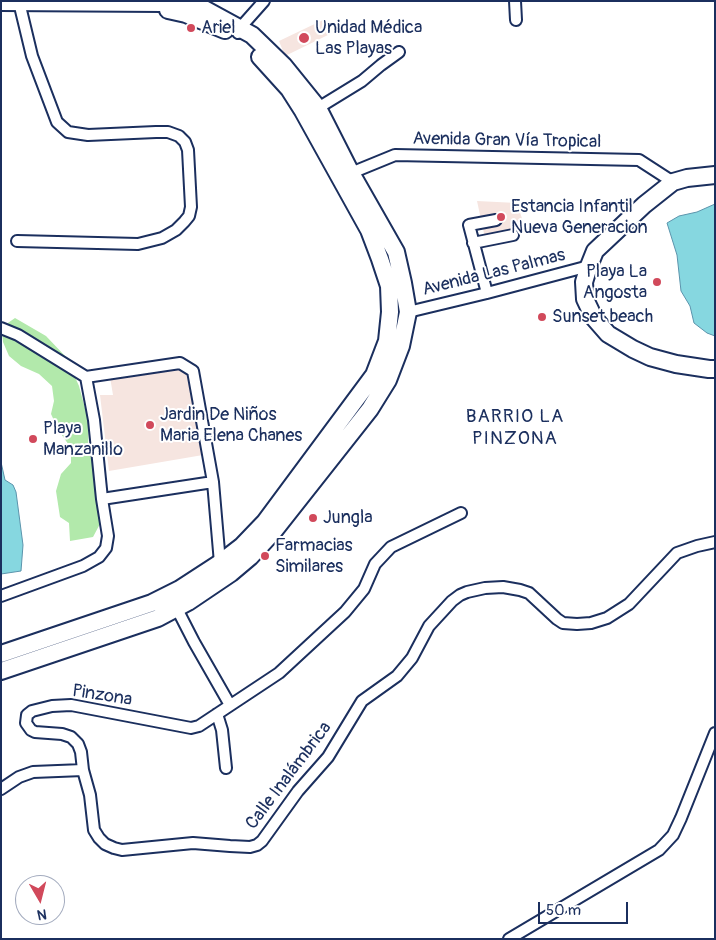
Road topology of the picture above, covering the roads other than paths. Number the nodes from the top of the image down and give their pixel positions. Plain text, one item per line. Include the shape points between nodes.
1 (264, 1) edge
2 (516, 1) edge
3 (1, 2) edge
4 (20, 6) edge
5 (1, 10) edge
6 (516, 20) dead end
7 (238, 31) junction
8 (399, 52) dead end
9 (318, 108) junction
10 (715, 175) edge
11 (346, 177) junction
12 (673, 182) junction
13 (496, 220) dead end
14 (513, 235) dead end
15 (17, 241) dead end
16 (473, 243) junction
17 (588, 266) junction
18 (487, 293) junction
19 (408, 312) junction
20 (1, 328) edge
21 (715, 369) edge
22 (86, 377) junction
23 (214, 482) junction
24 (102, 499) junction
25 (461, 513) dead end
26 (715, 542) edge
27 (226, 568) junction
28 (1, 596) edge
29 (173, 602) junction
30 (1, 654) edge
31 (1, 671) edge
32 (230, 705) junction
33 (217, 714) junction
34 (715, 733) edge
35 (226, 768) dead end
36 (83, 770) junction
37 (1, 789) edge
38 (509, 939) edge

1 - 7 street
2 - 6 street
3 - 4 main road
4 - 5 main road
4 - 7 main road via 169,10
4 - 15 street via 32,56 57,122 68,132 88,135 168,132 179,136 188,150 191,207 189,216 176,230 162,238 138,244
7 - 9 main road via 252,35 263,44
7 - 11 main road via 289,89
8 - 9 street via 362,81
9 - 11 main road
10 - 12 main road
11 - 12 street, Avenida Gran Vía Tropical via 395,155 639,160
11 - 19 main road via 396,252
11 - 27 main road via 389,286 387,341 374,375 265,522
12 - 17 main road via 595,251
13 - 16 street via 469,225
14 - 16 street
16 - 18 street
17 - 18 street, Avenida Las Palmas
17 - 21 main road via 584,282 585,299 594,318 608,334 650,357
18 - 19 street, Avenida Las Palmas
19 - 27 main road via 401,346 388,380 370,409 250,558
20 - 22 street
22 - 23 street via 180,363 193,371
22 - 24 street
23 - 24 street
23 - 27 street
24 - 28 street via 108,536 106,548 99,557
25 - 32 street, Pinzona via 390,547 375,564 364,589 346,612 279,673
26 - 36 street, Calle Inalámbrica via 677,553 629,604 607,618 591,623 563,623 529,593 520,590 485,588 460,594 429,626 412,658 397,676 362,701 328,757 257,845 193,843 122,850 114,848 105,844 94,830
27 - 29 main road
29 - 30 main road via 152,603
29 - 31 main road via 158,618
29 - 32 street
32 - 33 street, Pinzona
33 - 35 street
33 - 36 street, Pinzona via 190,728 72,705 52,706 27,715 26,723 31,730 71,737 81,752
34 - 38 street via 673,835 659,850
36 - 37 street via 33,772 18,776

